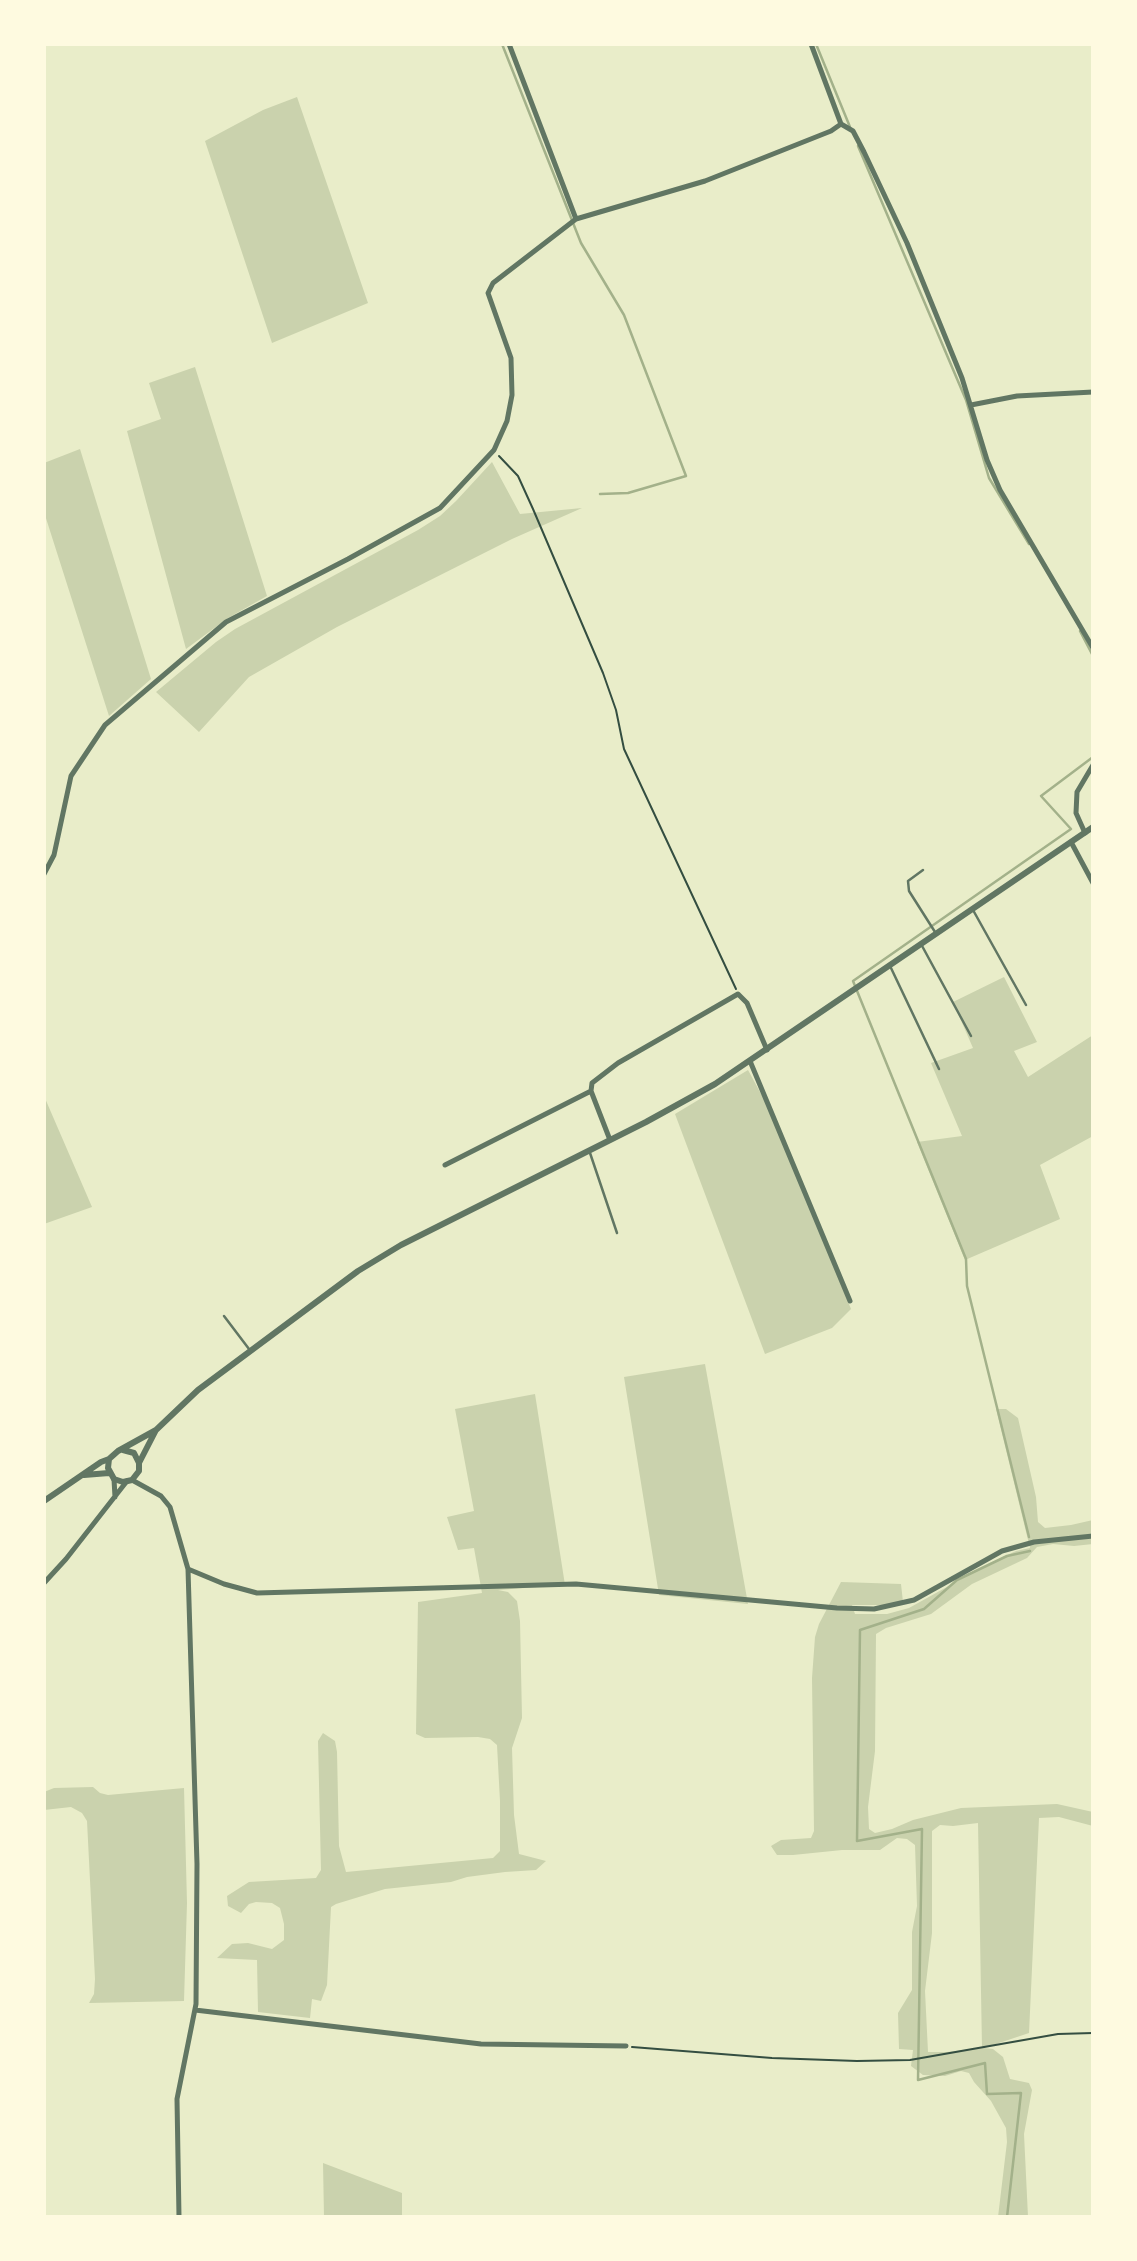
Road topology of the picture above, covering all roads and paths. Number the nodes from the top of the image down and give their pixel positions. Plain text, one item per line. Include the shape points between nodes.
1 (509, 44) edge
2 (811, 44) edge
3 (841, 124) junction
4 (576, 219) junction
5 (1093, 391) edge
6 (971, 405) junction
7 (494, 450) junction
8 (1093, 648) edge
9 (1093, 765) edge
10 (1093, 827) edge
11 (1085, 833) junction
12 (1071, 842) junction
13 (923, 870) dead end
14 (44, 874) edge
15 (1093, 883) edge
16 (972, 909) junction
17 (936, 934) junction
18 (922, 944) junction
19 (889, 964) junction
20 (738, 994) junction
21 (1026, 1005) dead end
22 (971, 1036) dead end
23 (767, 1049) junction
24 (750, 1061) junction
25 (939, 1069) dead end
26 (591, 1091) junction
27 (610, 1140) junction
28 (589, 1150) junction
29 (445, 1166) dead end
30 (617, 1233) dead end
31 (850, 1301) dead end
32 (223, 1315) dead end
33 (250, 1350) junction
34 (156, 1430) junction
35 (123, 1450) junction
36 (109, 1459) junction
37 (139, 1463) junction
38 (82, 1476) junction
39 (112, 1476) junction
40 (132, 1479) junction
41 (115, 1497) junction
42 (44, 1502) edge
43 (1093, 1536) edge
44 (188, 1569) junction
45 (44, 1583) edge
46 (195, 2010) junction
47 (1093, 2033) edge
48 (626, 2046) joint
49 (180, 2217) edge

1 - 4 street
2 - 3 street
3 - 4 street via 705,181
3 - 6 street via 853,131 897,221
4 - 7 street via 493,284 488,293 511,358 512,395
5 - 6 street via 1017,396
6 - 8 street via 1000,490
7 - 14 street via 440,508 226,622 106,725 71,776 54,855
7 - 20 path via 517,476 533,509 603,673 624,749
9 - 11 street via 1077,792 1076,813
10 - 11 street
11 - 12 street
12 - 15 street
12 - 16 street
13 - 17 lane via 908,881 909,891
16 - 17 street
16 - 21 lane
17 - 18 street
18 - 19 street
18 - 22 lane
19 - 23 street
19 - 25 lane
20 - 23 street via 747,1003
20 - 26 street via 618,1063 592,1083
23 - 24 street
24 - 27 street via 681,1104
24 - 31 street
26 - 27 street
26 - 29 street
27 - 28 street
28 - 30 lane
28 - 33 street via 378,1258
32 - 33 lane
33 - 34 street
34 - 35 street
34 - 37 street
35 - 36 street
35 - 37 street via 134,1453
36 - 38 street
36 - 39 street
37 - 40 street
38 - 39 street
38 - 42 street
39 - 40 street
39 - 41 street
40 - 41 street
40 - 44 street via 161,1496 170,1507
41 - 45 street
43 - 44 street via 1018,1545 914,1600 874,1609 576,1584 257,1593
44 - 46 street via 197,1864
46 - 48 street via 481,2044
46 - 49 street via 177,2099
47 - 48 path via 1058,2034 910,2060 772,2058

